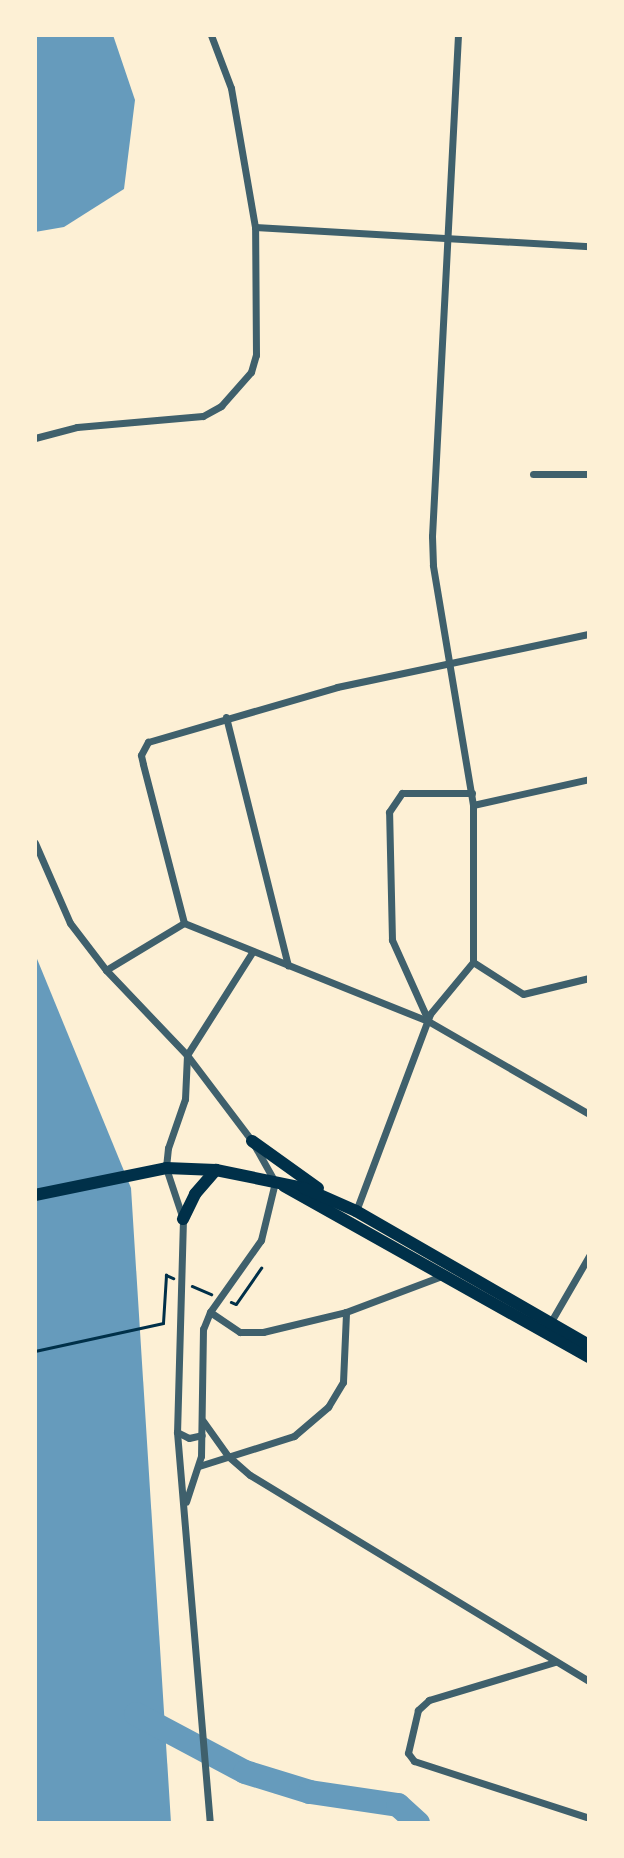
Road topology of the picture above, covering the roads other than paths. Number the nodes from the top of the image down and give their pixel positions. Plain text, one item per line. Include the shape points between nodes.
1 (211, 35) edge
2 (458, 35) edge
3 (255, 227) junction
4 (447, 238) junction
5 (589, 246) edge
6 (35, 438) edge
7 (533, 474) dead end
8 (589, 474) edge
9 (589, 634) edge
10 (448, 664) junction
11 (226, 717) junction
12 (589, 779) edge
13 (472, 793) junction
14 (474, 805) junction
15 (35, 843) edge
16 (184, 923) junction
17 (253, 951) junction
18 (473, 962) junction
19 (288, 965) junction
20 (106, 970) junction
21 (589, 978) edge
22 (428, 1021) junction
23 (187, 1055) junction
24 (589, 1114) edge
25 (252, 1141) junction
26 (166, 1168) junction
27 (216, 1170) junction
28 (278, 1183) junction
29 (35, 1195) edge
30 (333, 1198) junction
31 (356, 1211) junction
32 (183, 1219) junction
33 (589, 1256) edge
34 (447, 1270) junction
35 (210, 1312) junction
36 (346, 1312) junction
37 (548, 1327) junction
38 (589, 1345) edge
39 (589, 1357) edge
40 (203, 1421) junction
41 (177, 1432) junction
42 (202, 1435) junction
43 (228, 1456) junction
44 (199, 1466) junction
45 (184, 1506) junction
46 (555, 1662) junction
47 (589, 1681) edge
48 (589, 1818) edge
49 (210, 1823) edge

1 - 3 street via 231,88
2 - 4 street
3 - 4 street
3 - 6 street via 256,355 241,387 203,416 77,427
4 - 5 street
4 - 10 street via 432,536
7 - 8 street
9 - 10 street
10 - 11 street
10 - 13 street
11 - 16 street via 153,739 141,755
11 - 19 street
12 - 14 street
13 - 14 street
13 - 22 street via 407,792 394,799 388,818 392,940
14 - 18 street
15 - 20 street via 64,912
16 - 17 street
16 - 20 street
17 - 19 street
17 - 23 street
18 - 21 street via 523,994
18 - 22 street via 441,995
19 - 22 street
20 - 23 street
22 - 24 street
22 - 31 street
23 - 25 street
23 - 26 street via 185,1099
25 - 28 street
25 - 30 main road
26 - 27 main road
26 - 29 main road
26 - 32 street
27 - 28 main road
27 - 32 main road via 195,1194
28 - 30 main road
28 - 34 main road
28 - 35 street via 261,1240
30 - 31 main road
31 - 34 main road
32 - 41 street
33 - 37 street
34 - 36 street
34 - 37 main road
35 - 36 street via 240,1332 251,1333
35 - 40 street via 203,1329
36 - 43 street via 343,1382 328,1406 294,1436
37 - 38 main road
37 - 39 main road
40 - 42 street
40 - 43 street
41 - 42 street via 189,1438
41 - 45 street
42 - 44 street
43 - 44 street
43 - 46 street via 250,1475
44 - 45 street
45 - 49 street
46 - 47 street
46 - 48 street via 429,1700 418,1710 408,1753 414,1761

